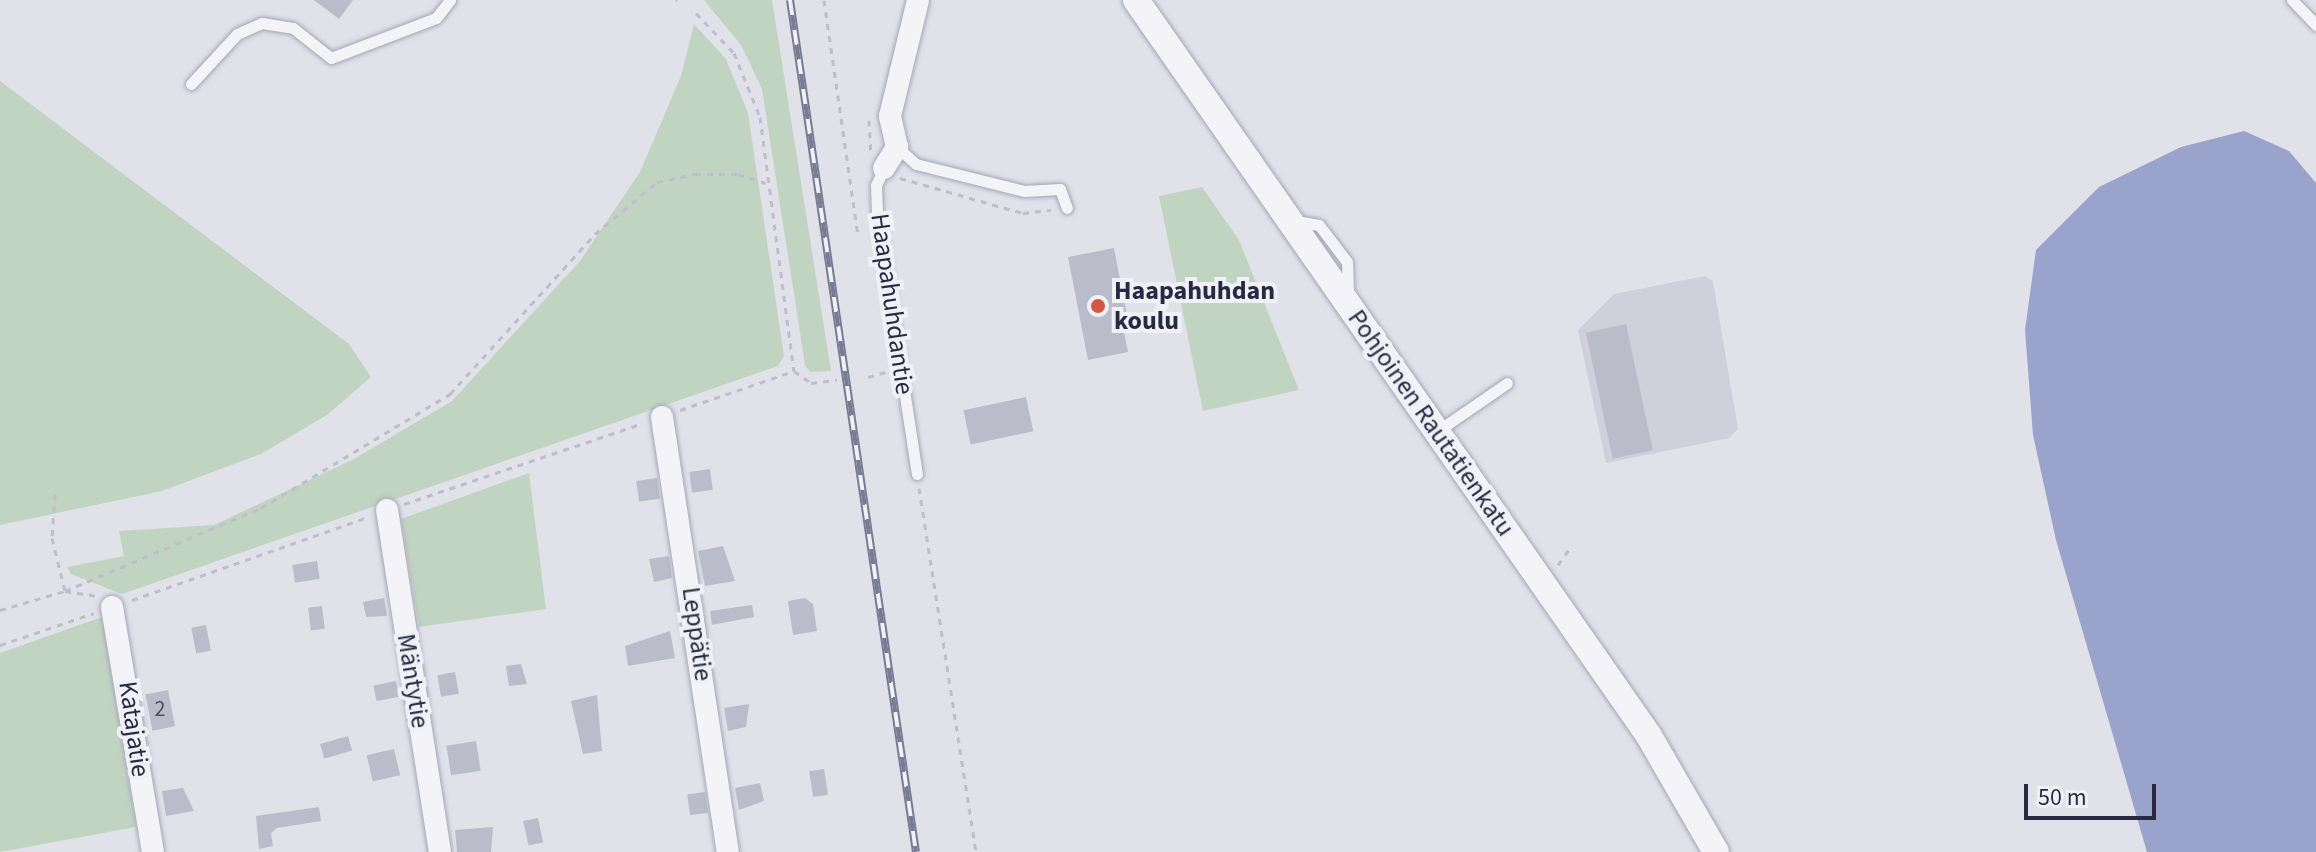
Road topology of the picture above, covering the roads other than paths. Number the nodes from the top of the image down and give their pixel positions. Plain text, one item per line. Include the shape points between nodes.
1 (450, 0) edge
2 (918, 0) edge
3 (1136, 0) edge
4 (2292, 0) edge
5 (2316, 25) edge
6 (191, 84) dead end
7 (897, 147) junction
8 (884, 168) joint
9 (1067, 208) road end
10 (1507, 383) dead end
11 (662, 417) dead end
12 (1436, 432) junction
13 (917, 474) road end
14 (387, 510) dead end
15 (112, 607) road end
16 (153, 852) edge
17 (440, 852) edge
18 (728, 852) edge
19 (1716, 852) edge

1 - 6 lane via 436,18 331,58 293,28 262,23 237,34
2 - 7 street via 890,116
3 - 12 street, Pohjoinen Rautatienkatu
4 - 5 lane
7 - 8 street, Haapahuhdantie
7 - 9 lane via 916,164 1024,191 1060,189
8 - 13 lane, Haapahuhdantie via 876,185 877,213
10 - 12 lane
11 - 18 street, Leppätie
12 - 19 street, Pohjoinen Rautatienkatu via 1649,736
14 - 17 street, Mäntytie
15 - 16 street, Katajatie

